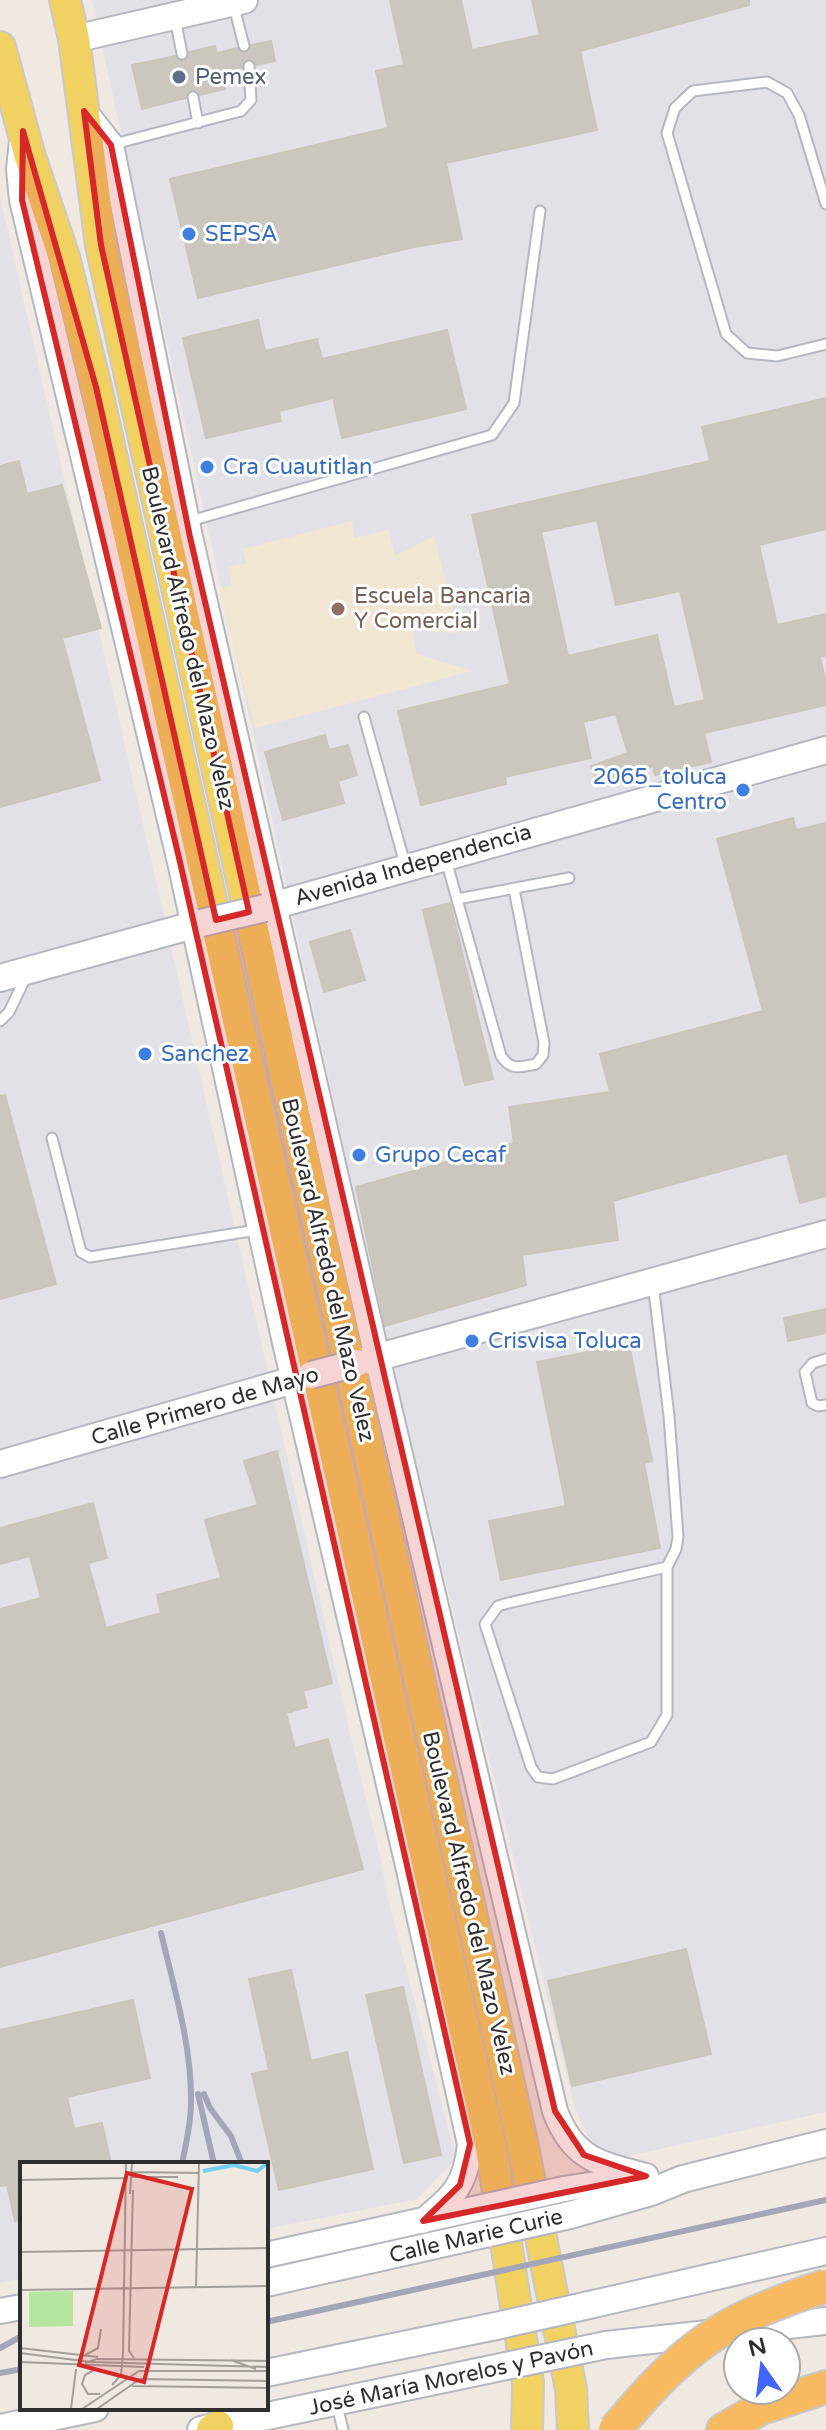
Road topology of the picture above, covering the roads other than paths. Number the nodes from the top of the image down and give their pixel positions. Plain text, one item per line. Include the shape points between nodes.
1 (65, 0) edge
2 (237, 1) edge
3 (174, 16) junction
4 (74, 39) junction
5 (244, 46) dead end
6 (182, 54) dead end
7 (1, 58) edge
8 (249, 66) dead end
9 (193, 97) dead end
10 (84, 111) junction
11 (198, 123) junction
12 (23, 131) junction
13 (111, 145) junction
14 (826, 204) edge
15 (540, 211) dead end
16 (826, 344) edge
17 (187, 522) junction
18 (364, 717) dead end
19 (826, 750) edge
20 (445, 856) junction
21 (406, 867) junction
22 (569, 878) dead end
23 (514, 889) junction
24 (457, 899) junction
25 (269, 906) junction
26 (197, 924) junction
27 (29, 970) junction
28 (0, 978) edge
29 (0, 1021) edge
30 (52, 1138) dead end
31 (260, 1230) junction
32 (826, 1234) edge
33 (653, 1280) junction
34 (826, 1359) edge
35 (367, 1360) junction
36 (303, 1378) junction
37 (826, 1405) edge
38 (0, 1464) edge
39 (667, 1567) junction
40 (826, 2143) edge
41 (646, 2176) junction
42 (683, 2179) junction
43 (423, 2221) junction
44 (826, 2251) edge
45 (268, 2255) edge
46 (268, 2283) edge
47 (826, 2286) edge
48 (20, 2307) edge
49 (0, 2311) edge
50 (826, 2321) edge
51 (268, 2373) edge
52 (826, 2387) edge
53 (336, 2402) junction
54 (86, 2410) edge
55 (0, 2428) edge
56 (211, 2429) edge
57 (343, 2430) edge
58 (527, 2430) edge
59 (573, 2430) edge
60 (615, 2430) edge
61 (723, 2430) edge

1 - 4 main road, Boulevard Alfredo del Mazo Velez
2 - 3 main road
2 - 5 lane
3 - 4 main road
3 - 6 lane
4 - 10 main road, Boulevard Alfredo del Mazo Velez
7 - 12 main road, Boulevard Alfredo del Mazo Velez
8 - 11 lane via 247,106
9 - 11 lane
10 - 13 street, Boulevard Alfredo del Mazo Velez
10 - 59 main road, Boulevard Alfredo del Mazo Velez via 101,245 522,2142 571,2389
11 - 13 lane
12 - 26 street, Boulevard Alfredo del Mazo Velez via 22,200
12 - 58 main road, Boulevard Alfredo del Mazo Velez via 64,257 96,387 491,2148 528,2383
13 - 17 street, Boulevard Alfredo del Mazo Velez
14 - 16 lane via 799,115 787,93 767,82 693,91 675,108 667,133 726,334 747,353 777,356
15 - 17 lane via 514,403 492,435
17 - 25 street, Boulevard Alfredo del Mazo Velez
18 - 21 lane
19 - 20 main road, Avenida Independencia
20 - 21 main road, Avenida Independencia
20 - 24 lane
21 - 25 main road, Avenida Independencia
22 - 23 lane
23 - 24 lane
23 - 24 lane via 544,1043 536,1064 514,1068 501,1056
25 - 26 main road, Avenida Independencia, bridge
25 - 35 street, Boulevard Alfredo del Mazo Velez
26 - 27 main road, Avenida Independencia
26 - 31 street, Boulevard Alfredo del Mazo Velez
27 - 28 main road, Avenida Independencia
27 - 29 lane
30 - 31 lane via 81,1252 90,1257
31 - 36 street, Boulevard Alfredo del Mazo Velez via 286,1347
32 - 33 main road, Calle Primero de Mayo
33 - 35 main road, Calle Primero de Mayo
33 - 39 lane via 678,1537
34 - 37 lane via 805,1372 812,1403
35 - 36 main road, Calle Primero de Mayo, bridge
35 - 41 street, Boulevard Alfredo del Mazo Velez via 555,2111 566,2135 584,2155
36 - 38 main road, Calle Primero de Mayo
36 - 43 street via 470,2144 460,2185
39 - 39 lane via 508,1603 491,1613 485,1624 538,1777 553,1779 651,1742 661,1728 667,1715
40 - 42 main road, Calle Marie Curie
41 - 42 street
41 - 43 street, bridge
42 - 46 main road, Calle Marie Curie, bridge via 570,2215
43 - 45 street
44 - 51 main road, José María Morelos y Pavón, bridge
47 - 60 highway, bridge via 733,2323 687,2354
48 - 49 street
50 - 53 main road, José María Morelos y Pavón, bridge via 606,2345
52 - 61 highway via 761,2408
53 - 56 main road, José María Morelos y Pavón
53 - 57 lane
54 - 55 main road

